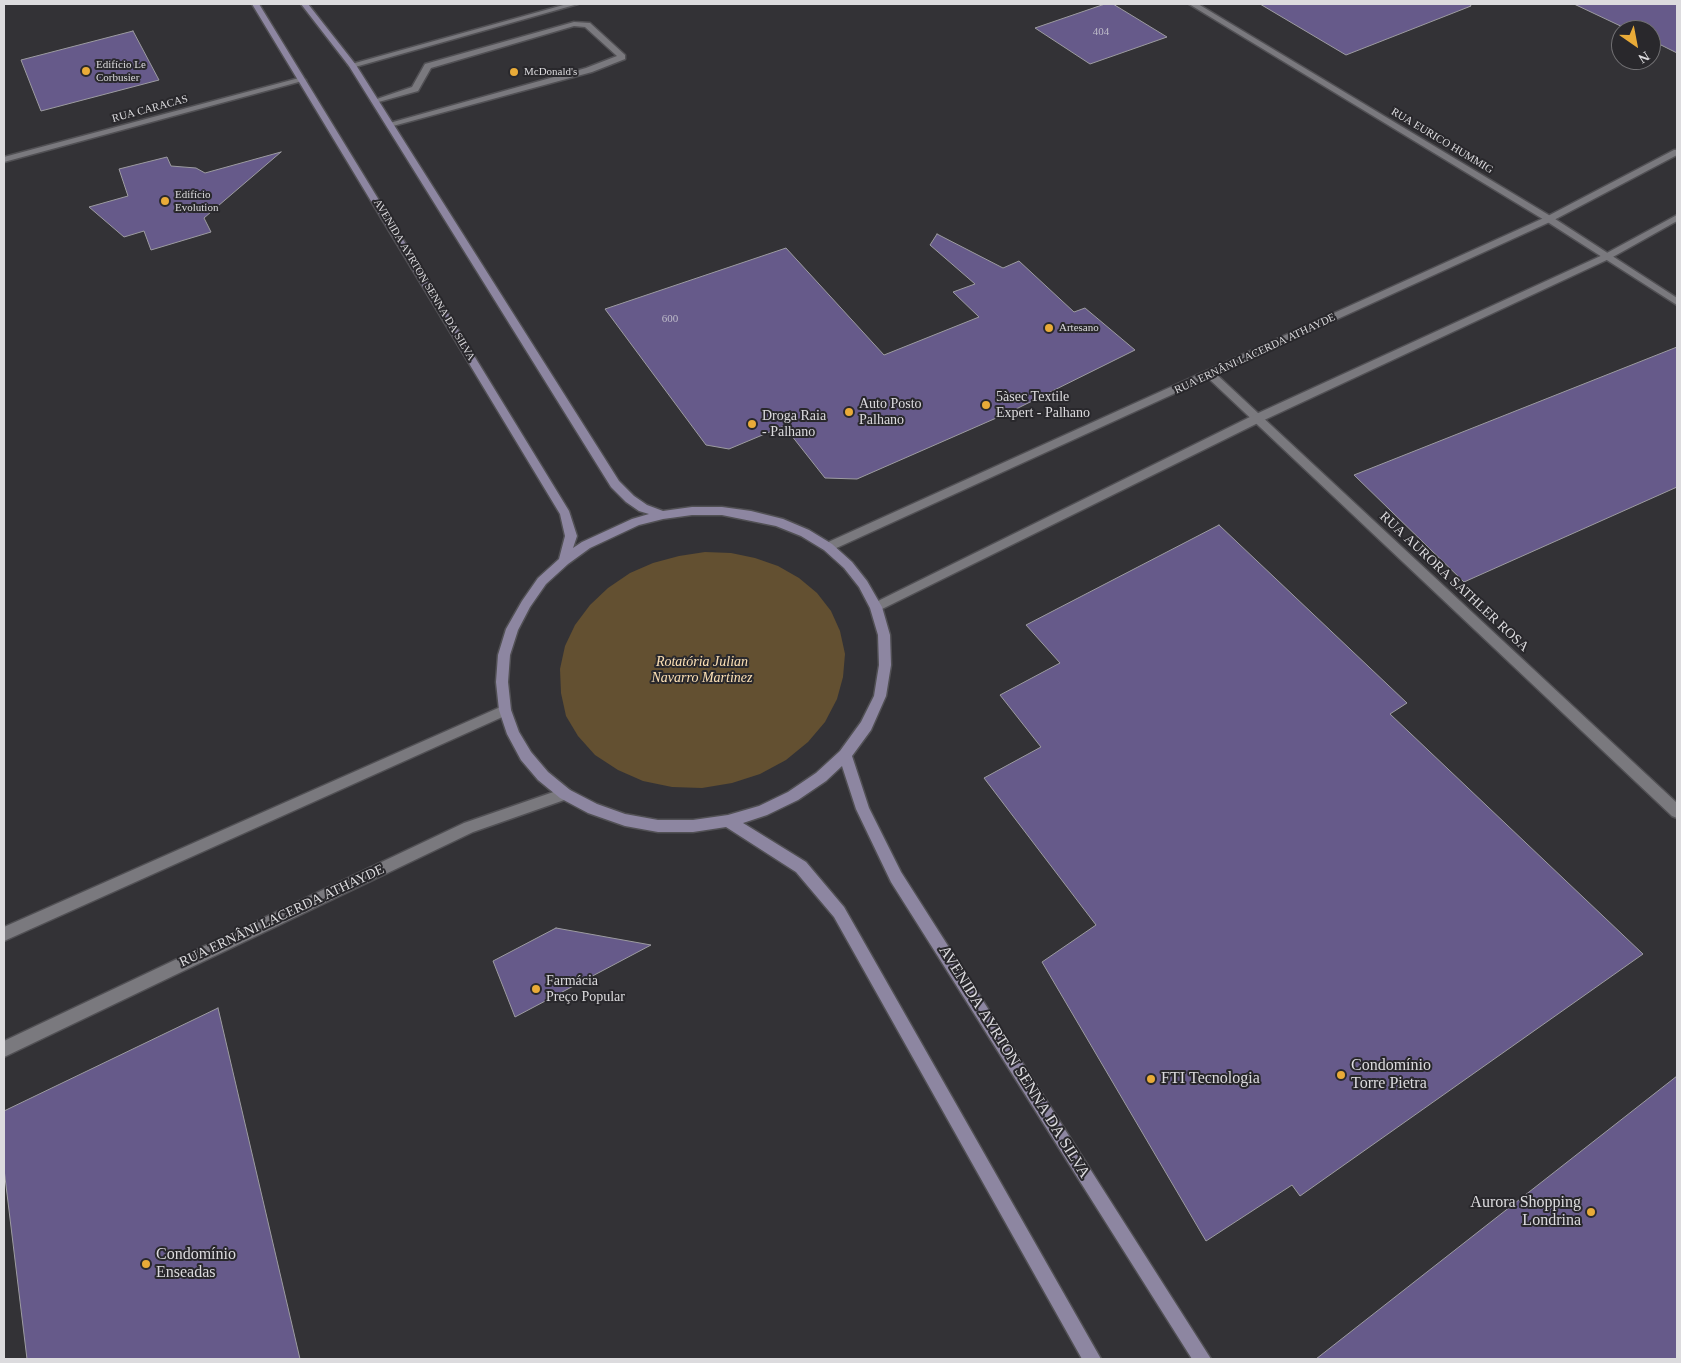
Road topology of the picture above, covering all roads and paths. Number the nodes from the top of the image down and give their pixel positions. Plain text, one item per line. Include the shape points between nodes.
1 (255, 4) edge
2 (304, 4) edge
3 (574, 4) edge
4 (1193, 4) edge
5 (352, 65) junction
6 (302, 80) junction
7 (375, 101) junction
8 (390, 124) junction
9 (1677, 152) edge
10 (4, 160) edge
11 (1677, 218) edge
12 (1549, 219) junction
13 (1608, 256) junction
14 (1677, 302) edge
15 (1210, 374) junction
16 (1258, 418) junction
17 (663, 515) junction
18 (828, 547) junction
19 (564, 561) junction
20 (876, 607) junction
21 (505, 710) junction
22 (845, 755) junction
23 (565, 794) junction
24 (1677, 812) edge
25 (728, 821) junction
26 (4, 934) edge
27 (4, 1048) edge
28 (1092, 1359) edge
29 (1202, 1359) edge

1 - 6 main road, AVENIDA AYRTON SENNA DA SILVA
2 - 5 main road
3 - 5 street
4 - 12 street, RUA EURICO HUMMIG
5 - 7 main road
6 - 10 street, RUA CARACAS
6 - 19 main road, AVENIDA AYRTON SENNA DA SILVA via 565,514 571,536
7 - 8 main road
7 - 8 street via 415,89 428,66 574,24 587,26 622,57 589,70
8 - 17 main road via 615,484 643,508
9 - 12 street, RUA ERNÂNI LACERDA ATHAYDE
11 - 13 street
12 - 13 street, RUA EURICO HUMMIG
12 - 15 street, RUA ERNÂNI LACERDA ATHAYDE
13 - 14 street, RUA EURICO HUMMIG
13 - 16 street
15 - 16 street, RUA AURORA SATHLER ROSA
15 - 18 street, RUA ERNÂNI LACERDA ATHAYDE
16 - 20 street
16 - 24 street, RUA AURORA SATHLER ROSA
17 - 18 main road via 692,511 751,514 796,529
17 - 19 main road via 610,532
18 - 20 main road via 864,584
19 - 21 main road via 542,581 512,629 504,655
20 - 22 main road via 884,642 885,665 880,696 866,726
21 - 23 main road via 513,734 526,756
21 - 26 street
22 - 25 main road via 793,796 762,811
22 - 29 main road, AVENIDA AYRTON SENNA DA SILVA via 863,809 896,877
23 - 25 main road via 593,810 658,826
23 - 27 street, RUA ERNÂNI LACERDA ATHAYDE via 469,827
25 - 28 main road via 801,867 839,912

